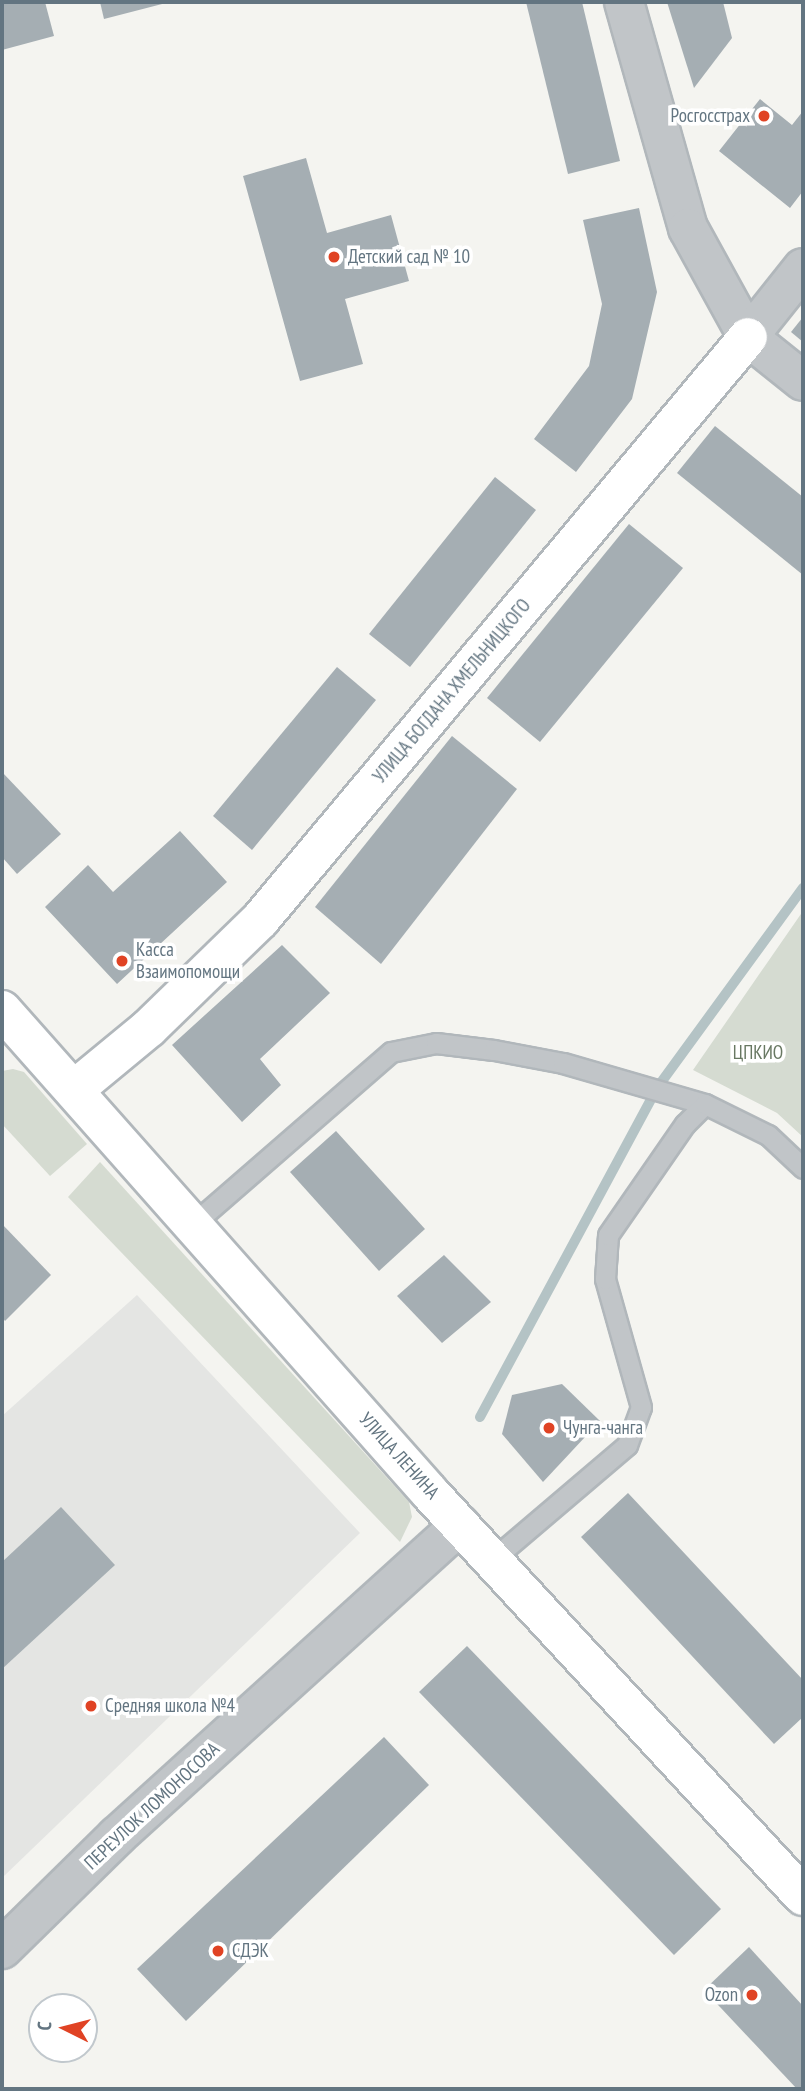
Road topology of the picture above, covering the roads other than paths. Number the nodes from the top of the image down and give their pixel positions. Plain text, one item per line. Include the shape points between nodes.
1 (624, 2) edge
2 (803, 268) edge
3 (748, 338) junction
4 (803, 381) edge
5 (2, 1010) edge
6 (75, 1089) junction
7 (705, 1104) junction
8 (803, 1168) edge
9 (193, 1224) junction
10 (460, 1525) junction
11 (493, 1559) junction
12 (803, 1896) edge
13 (2, 1949) edge

1 - 3 street via 688,228
2 - 3 street, УЛИЦА БОГДАНА ХМЕЛЬНИЦКОГО
3 - 4 street
3 - 6 street, УЛИЦА БОГДАНА ХМЕЛЬНИЦКОГО via 260,920 149,1028
5 - 6 street, УЛИЦА ЛЕНИНА
6 - 9 street, УЛИЦА ЛЕНИНА
7 - 8 lane via 768,1135
7 - 9 lane via 564,1063 494,1050 436,1042 391,1052
7 - 11 lane via 685,1124 608,1235 605,1279 641,1407 627,1445
9 - 10 street, УЛИЦА ЛЕНИНА
10 - 11 street, УЛИЦА ЛЕНИНА
10 - 13 street, ПЕРЕУЛОК ЛОМОНОСОВА via 117,1836
11 - 12 street, УЛИЦА ЛЕНИНА

